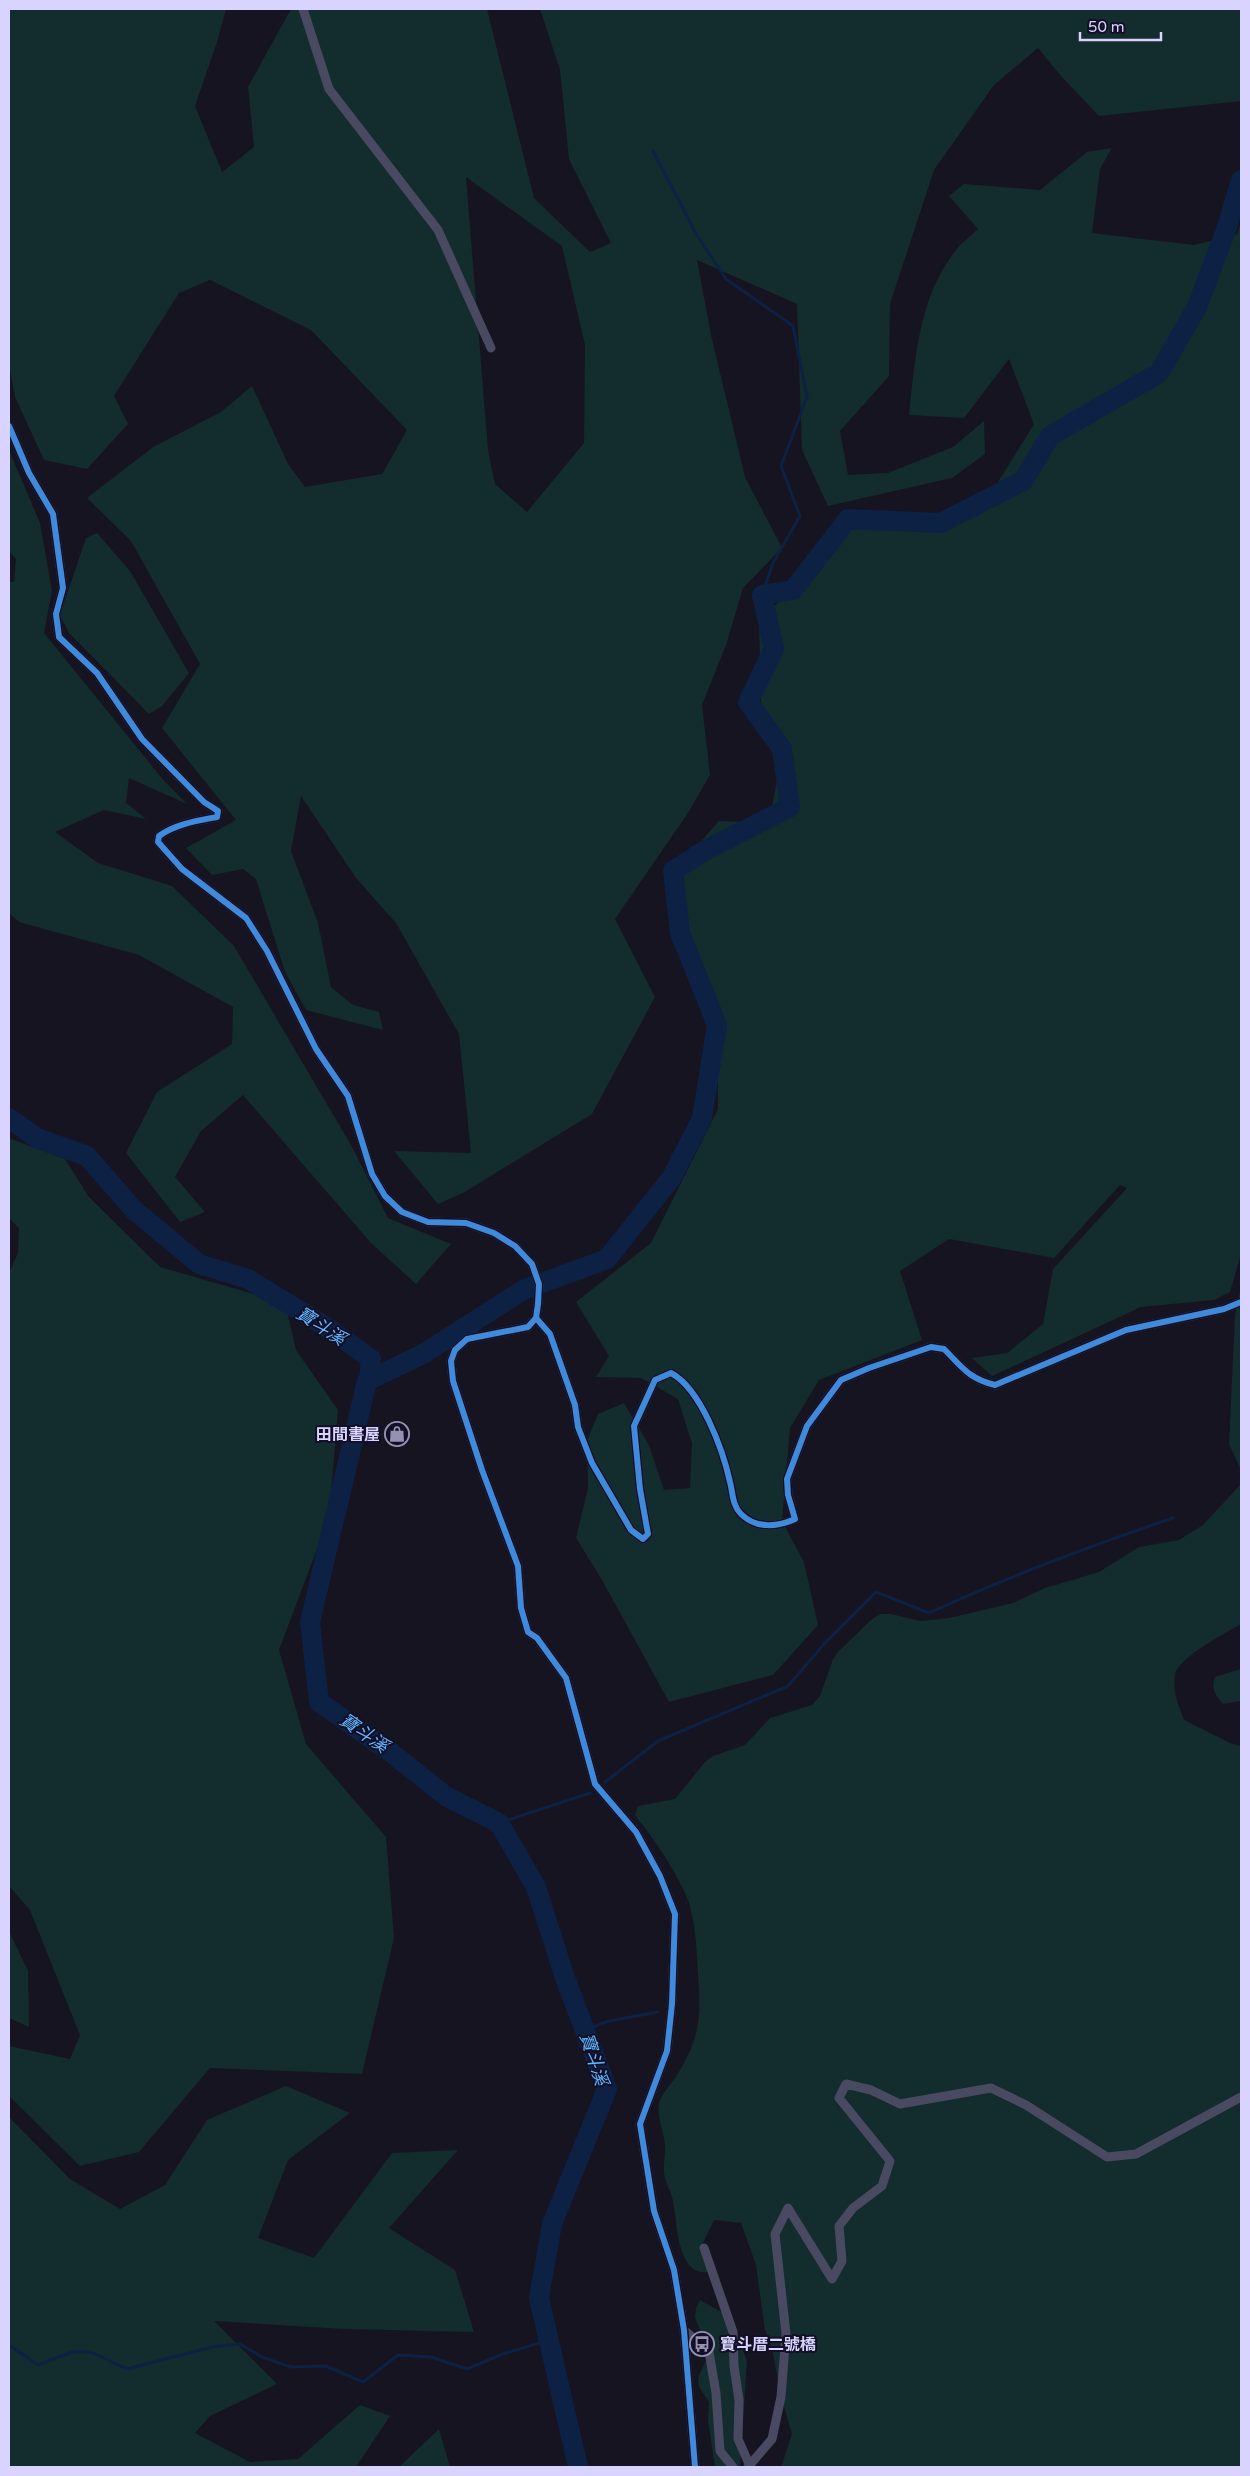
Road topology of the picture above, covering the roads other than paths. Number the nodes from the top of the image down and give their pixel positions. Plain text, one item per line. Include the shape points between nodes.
1 (303, 9) edge
2 (491, 348) dead end
3 (9, 426) edge
4 (1241, 1302) edge
5 (536, 1318) junction
6 (1241, 2097) edge
7 (704, 2248) dead end
8 (684, 2330) junction
9 (695, 2467) edge
10 (733, 2467) edge
11 (749, 2467) edge

1 - 2 street via 329,89 438,230
3 - 5 street via 29,473 53,514 63,588 56,614 58,637 97,673 142,739 204,802 218,811 216,817 168,829 159,836 158,842 182,869 246,918 279,973 316,1049 348,1096 372,1174 385,1196 402,1212 428,1222 466,1223 494,1233 515,1246 532,1264 539,1284
4 - 5 street via 1126,1330 995,1385 979,1381 959,1367 944,1349 931,1348 841,1380 807,1426 787,1479 795,1519 784,1524 755,1523 741,1514 733,1502 730,1481 710,1422 679,1377 670,1373 656,1380 634,1426 648,1534 643,1539 631,1530 592,1463 550,1334
5 - 8 street via 528,1327 467,1339 455,1350 453,1381 518,1566 521,1608 528,1632 553,1657 566,1678 594,1784 636,1832 660,1876 675,1914 672,2004 666,2051 640,2124 654,2211 674,2270
6 - 11 street via 1136,2154 1106,2157 1026,2105 991,2088 900,2104 872,2090 846,2084 839,2098 890,2161 882,2186 853,2208 839,2226 842,2261 832,2279 788,2208 774,2234 786,2334 781,2397 772,2439
7 - 11 street via 733,2332 739,2400 738,2439
8 - 9 street
8 - 10 street via 709,2352 720,2450

